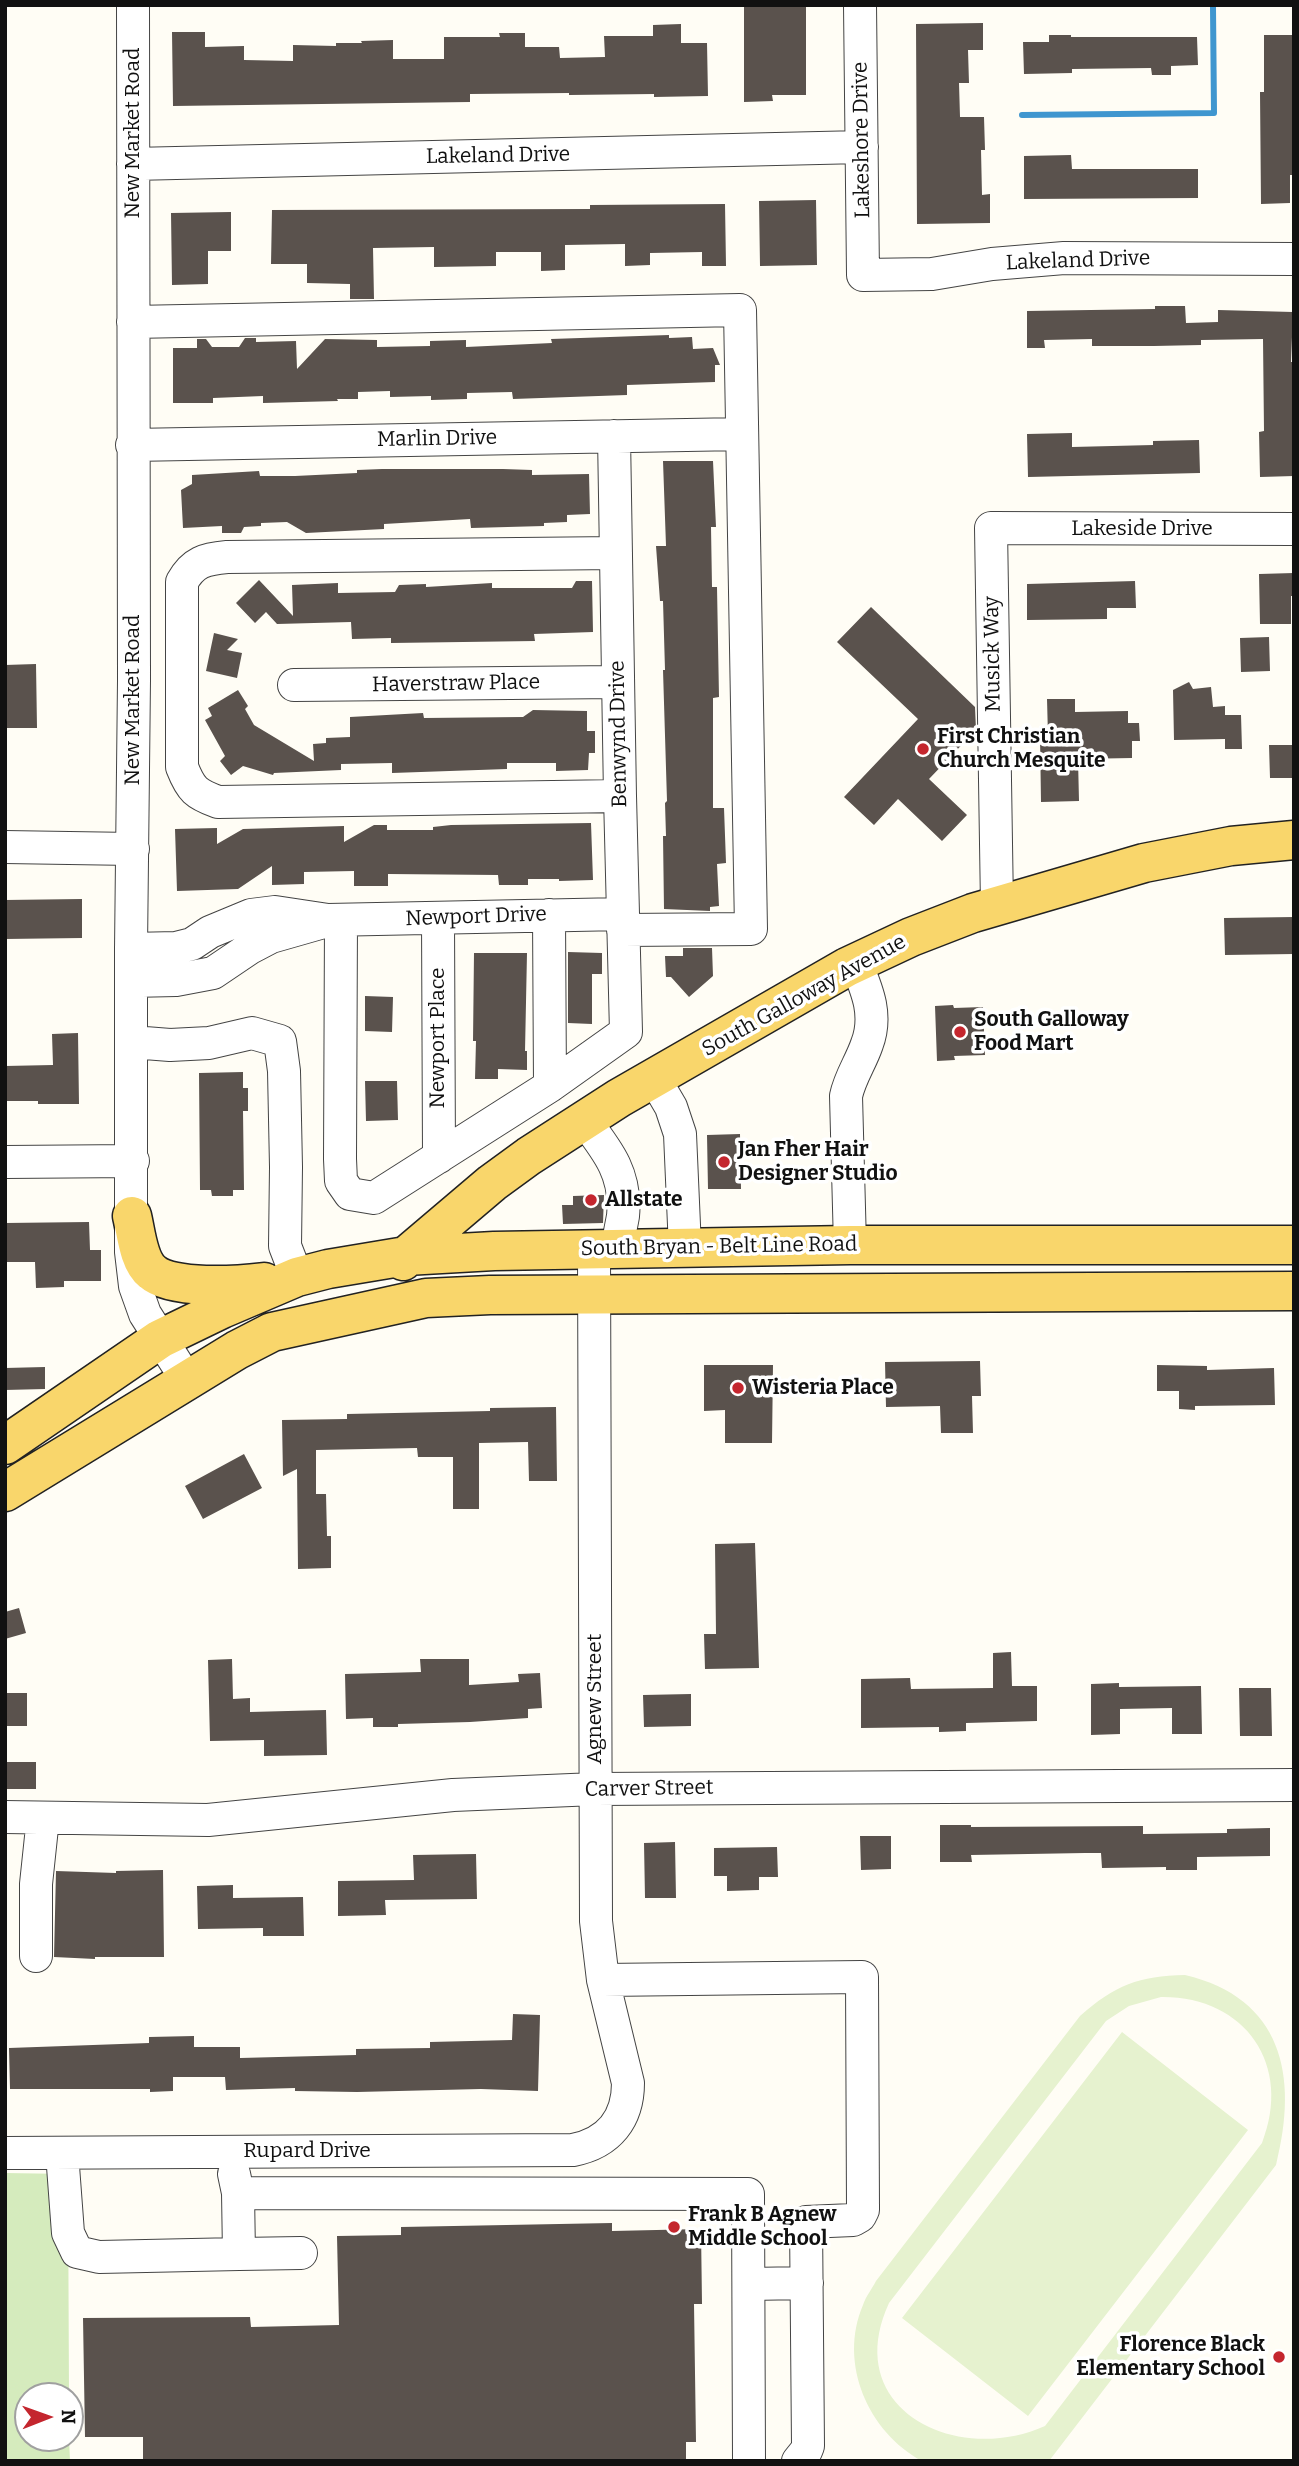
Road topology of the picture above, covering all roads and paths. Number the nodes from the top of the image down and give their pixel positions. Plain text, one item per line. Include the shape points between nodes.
1 (133, 5) edge
2 (860, 5) edge
3 (862, 147) junction
4 (133, 164) junction
5 (1294, 259) edge
6 (863, 275) joint
7 (133, 322) junction
8 (742, 434) junction
9 (614, 436) junction
10 (132, 445) junction
11 (991, 528) joint
12 (1294, 530) edge
13 (616, 552) junction
14 (618, 682) junction
15 (294, 685) dead end
16 (620, 796) junction
17 (1294, 840) edge
18 (5, 847) edge
19 (133, 849) junction
20 (997, 906) junction
21 (549, 915) junction
22 (438, 918) junction
23 (335, 920) junction
24 (623, 922) junction
25 (131, 949) junction
26 (856, 963) junction
27 (131, 981) junction
28 (132, 1042) junction
29 (654, 1079) junction
30 (550, 1086) junction
31 (585, 1121) junction
32 (439, 1157) junction
33 (5, 1161) edge
34 (133, 1161) junction
35 (492, 1183) junction
36 (132, 1216) junction
37 (850, 1245) junction
38 (1294, 1245) edge
39 (685, 1248) junction
40 (606, 1250) junction
41 (504, 1251) junction
42 (406, 1256) junction
43 (297, 1277) junction
44 (1294, 1292) edge
45 (850, 1293) junction
46 (594, 1295) junction
47 (272, 1332) junction
48 (160, 1339) junction
49 (187, 1380) junction
50 (5, 1446) edge
51 (5, 1492) edge
52 (1294, 1785) edge
53 (595, 1789) junction
54 (5, 1817) edge
55 (43, 1818) junction
56 (36, 1956) dead end
57 (603, 1980) junction
58 (605, 2137) joint
59 (233, 2151) junction
60 (5, 2153) edge
61 (62, 2153) junction
62 (238, 2193) junction
63 (301, 2253) dead end
64 (239, 2254) junction
65 (807, 2283) junction
66 (749, 2284) junction
67 (749, 2461) edge
68 (798, 2461) edge

1 - 4 street, New Market Road
2 - 3 street, Lakeshore Drive
3 - 4 street, Lakeland Drive
3 - 6 street, Lakeshore Drive
4 - 7 street, New Market Road
5 - 6 street, Lakeland Drive via 1064,258 932,274
7 - 8 street via 740,310
7 - 10 street, New Market Road
8 - 9 street, Marlin Drive
8 - 24 street, Newport Drive via 751,929
9 - 10 street, Marlin Drive
9 - 13 street, Benwynd Drive
10 - 19 street, New Market Road
11 - 12 street, Lakeside Drive
11 - 20 street, Musick Way
13 - 14 street, Benwynd Drive
13 - 16 street via 227,557 197,563 182,582 182,767 189,785 218,803
14 - 15 street, Haverstraw Place
14 - 16 street, Benwynd Drive
16 - 24 street, Benwynd Drive
17 - 20 main road, South Galloway Avenue via 1231,846 1144,863
18 - 19 street
19 - 25 street, New Market Road
20 - 26 main road, South Galloway Avenue
21 - 22 street, Newport Drive
21 - 24 street, Newport Drive
21 - 30 street
22 - 23 street, Newport Drive
22 - 32 street, Newport Place
23 - 25 street, Newport Drive via 275,912 251,915 192,944
23 - 27 street, Newport Drive via 271,937 213,973
23 - 32 street via 341,1181 350,1194 374,1198
24 - 30 street, Benwynd Drive via 626,1032
25 - 27 street, New Market Road
26 - 29 main road, South Galloway Avenue
26 - 37 street via 871,999 872,1018 868,1043 846,1096
27 - 28 street, New Market Road
28 - 34 street, New Market Road
28 - 43 street via 209,1043 252,1033 280,1041 286,1140 285,1246
29 - 31 main road, South Galloway Avenue
29 - 39 street via 680,1134
30 - 32 street
31 - 35 main road, South Galloway Avenue
31 - 40 street via 609,1153 622,1181 623,1216 618,1234
33 - 34 street
34 - 36 street, New Market Road
35 - 41 main road via 490,1214
35 - 42 main road, South Galloway Avenue
36 - 43 main road via 144,1261 151,1272 166,1280 214,1284
36 - 48 street, New Market Road via 135,1286
37 - 38 main road, South Bryan - Belt Line Road
37 - 39 main road, South Bryan - Belt Line Road
37 - 45 main road
39 - 40 main road, South Bryan - Belt Line Road
40 - 41 main road, South Bryan - Belt Line Road
40 - 46 street, Agnew Street
41 - 42 main road, South Bryan - Belt Line Road
42 - 43 main road, South Bryan - Belt Line Road
42 - 47 main road, South Galloway Avenue via 395,1280 297,1313
43 - 48 main road, South Bryan - Belt Line Road
44 - 45 main road
45 - 46 main road
46 - 47 main road via 426,1298
46 - 53 street, Agnew Street
47 - 49 main road
48 - 49 street, New Market Road
48 - 50 main road, South Bryan - Belt Line Road
49 - 51 main road
52 - 53 street, Carver Street
53 - 55 street, Carver Street via 453,1795 208,1820
53 - 57 street, Agnew Street via 596,1921
54 - 55 street, Carver Street
55 - 56 street via 36,1884
57 - 58 street, Agnew Street via 628,2095 622,2119
57 - 65 street via 862,1977 863,2210 853,2220 806,2222
58 - 59 street, Rupard Drive via 573,2150
59 - 61 street, Rupard Drive
59 - 62 street
60 - 61 street, Rupard Drive
61 - 64 street via 68,2233 77,2252 99,2256
62 - 64 street
62 - 66 street via 748,2194
63 - 64 street
65 - 66 street
65 - 68 street via 808,2446
66 - 67 street

